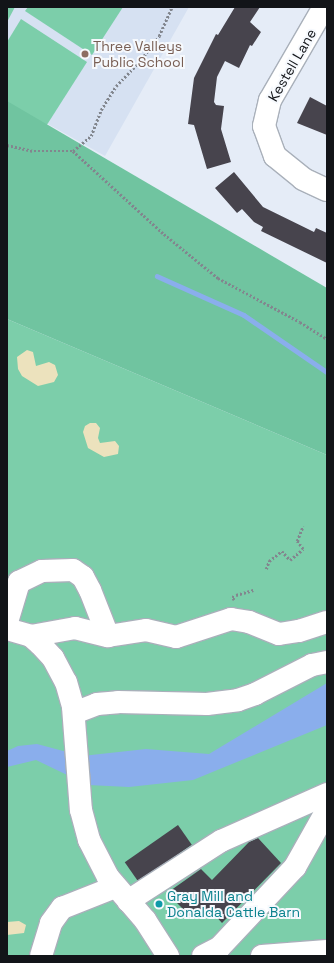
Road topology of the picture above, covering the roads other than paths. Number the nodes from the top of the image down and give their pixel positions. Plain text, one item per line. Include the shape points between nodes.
1 (324, 7) edge
2 (327, 190) edge
3 (7, 622) edge
4 (327, 622) edge
5 (75, 628) junction
6 (7, 629) edge
7 (31, 636) junction
8 (108, 636) junction
9 (53, 658) junction
10 (327, 662) edge
11 (74, 719) junction
12 (327, 794) edge
13 (327, 810) edge
14 (122, 894) junction
15 (327, 951) edge
16 (41, 956) edge
17 (168, 956) edge
18 (203, 956) edge
19 (262, 956) edge

1 - 2 street, Kestell Lane via 270,100 264,126 274,156 303,179
3 - 8 street via 19,582 42,571 73,570 83,577 90,590
4 - 8 street via 299,632 279,634 231,618 176,637 146,630
5 - 7 street
5 - 8 street
5 - 9 street via 62,638
6 - 7 street
7 - 9 street
9 - 11 street via 71,692
10 - 11 street via 312,665 238,700 193,704 97,704
11 - 14 street via 80,802 92,847
12 - 14 street via 222,841
13 - 18 street via 291,872 219,948
14 - 16 street via 62,908 51,924
14 - 17 street via 156,935
15 - 19 street

